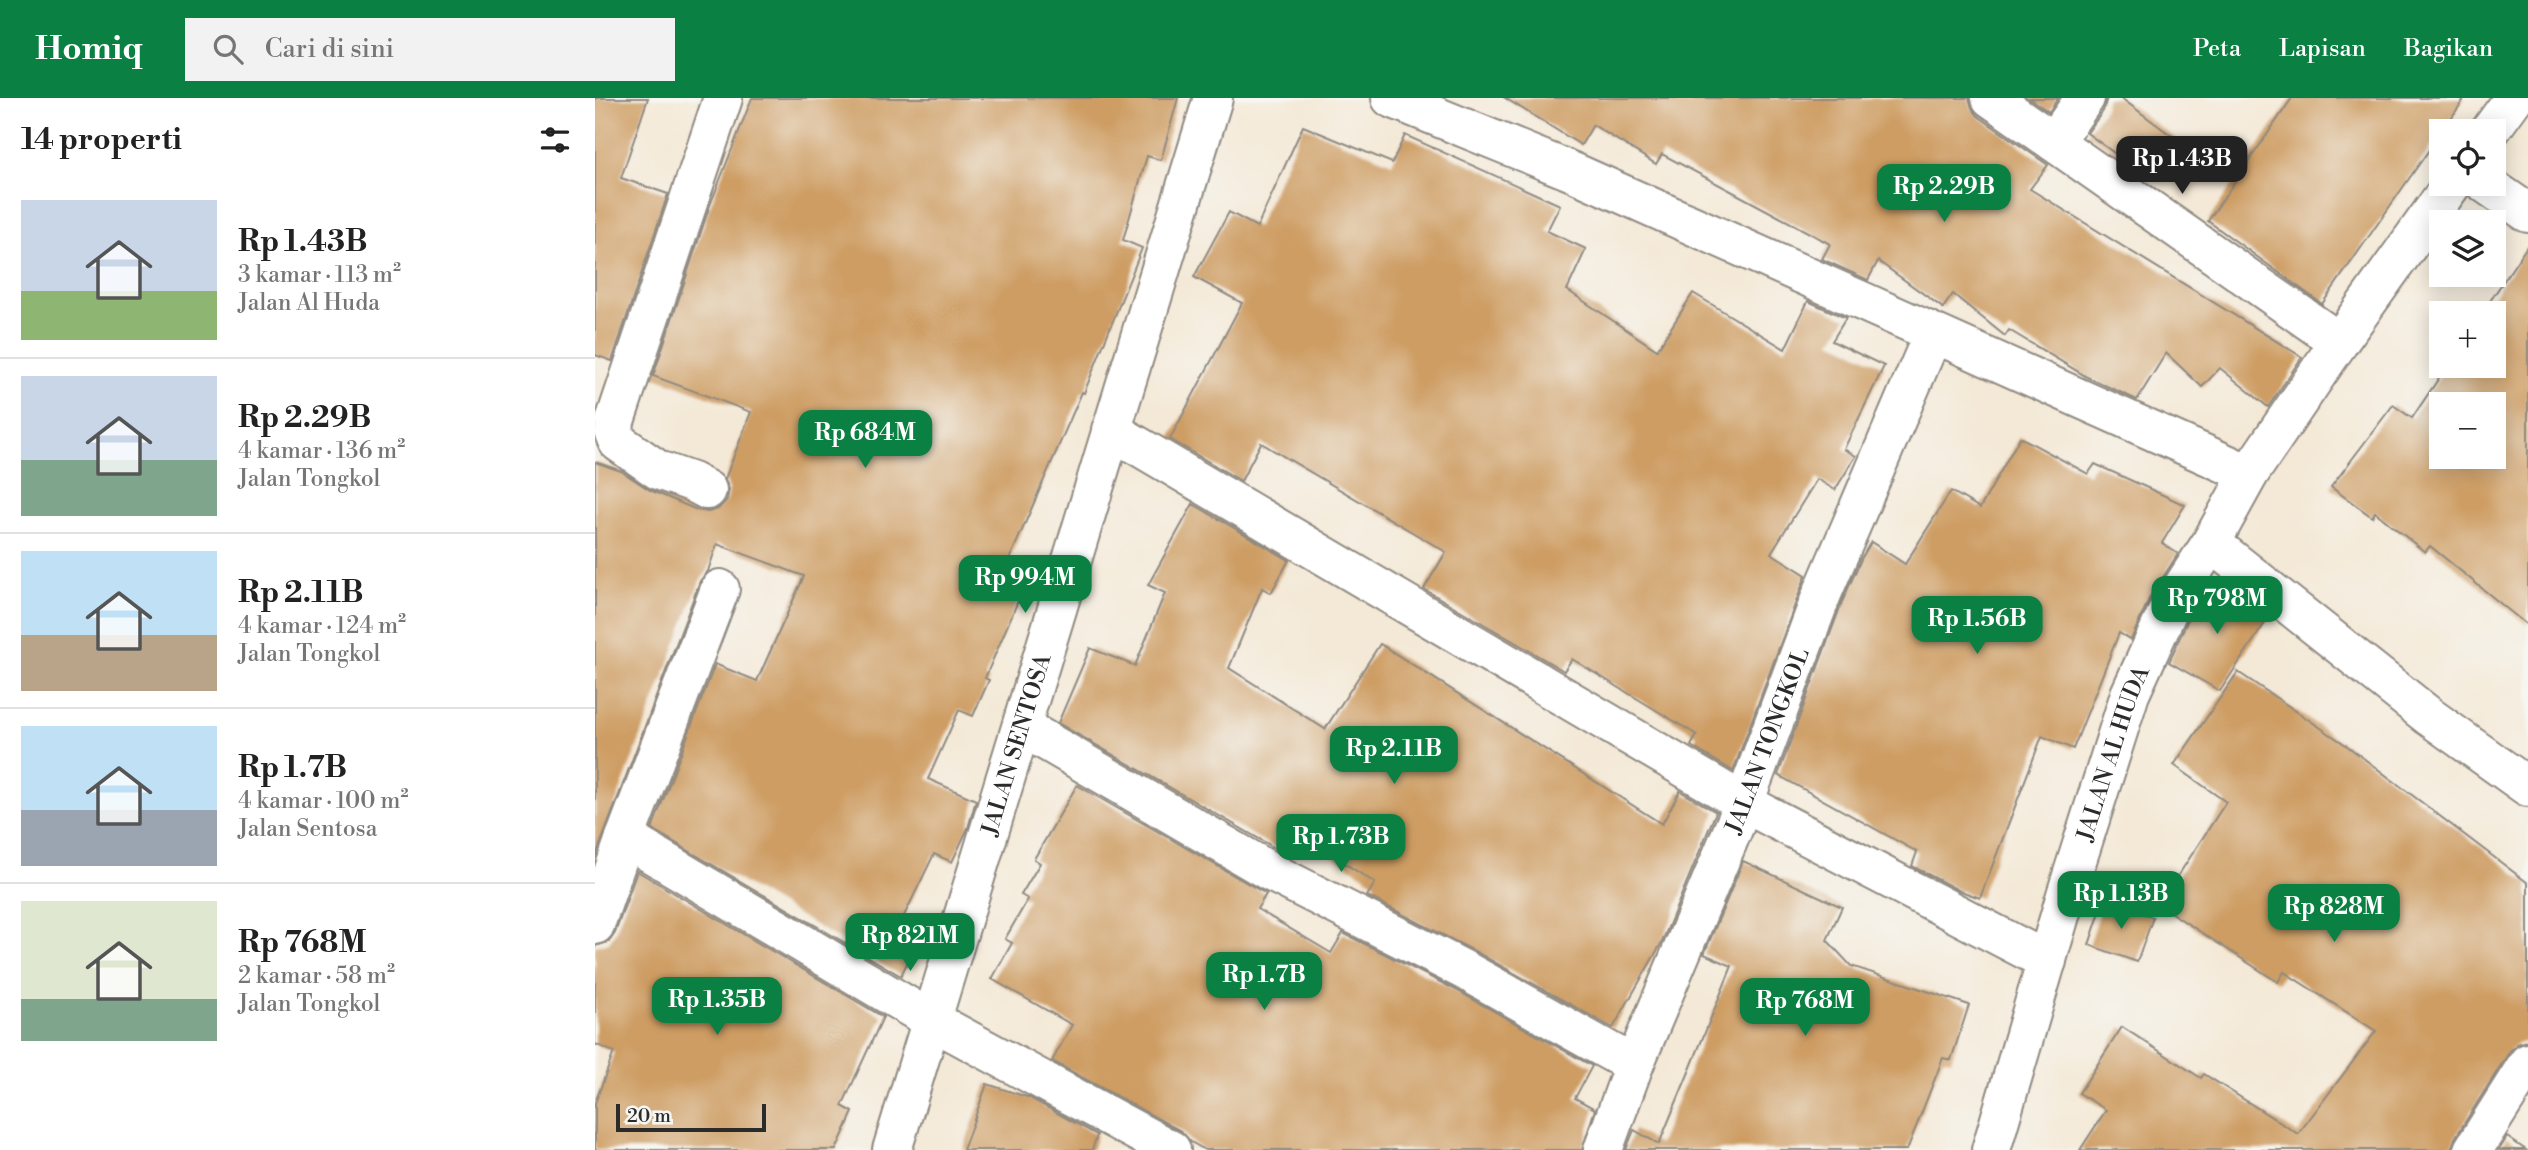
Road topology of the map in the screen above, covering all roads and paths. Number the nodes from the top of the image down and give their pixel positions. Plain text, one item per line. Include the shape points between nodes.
1 (723, 98) edge
2 (1213, 98) edge
3 (1391, 98) edge
4 (1991, 98) edge
5 (2084, 98) edge
6 (2514, 98) edge
7 (2499, 119) edge
8 (2054, 142) junction
9 (2443, 196) edge
10 (2504, 196) edge
11 (2528, 212) edge
12 (1933, 334) junction
13 (2339, 342) junction
14 (1111, 430) junction
15 (2249, 474) junction
16 (707, 490) dead end
17 (2211, 543) junction
18 (720, 589) dead end
19 (1022, 727) junction
20 (2528, 787) edge
21 (1744, 803) junction
22 (625, 838) junction
23 (595, 925) edge
24 (2047, 961) junction
25 (933, 1021) junction
26 (2528, 1063) edge
27 (1634, 1065) junction
28 (892, 1150) edge
29 (1171, 1150) edge
30 (1603, 1150) edge
31 (1991, 1150) edge
32 (2473, 1150) edge

1 - 16 street via 614,433 618,442 658,470
2 - 14 street, JALAN SENTOSA
3 - 12 street via 1573,172
4 - 8 street
5 - 8 street
6 - 7 street
8 - 13 street
9 - 13 street, JALAN AL HUDA
10 - 11 street
12 - 15 street
12 - 21 street, JALAN TONGKOL via 1822,594
13 - 15 street, JALAN AL HUDA
14 - 19 street, JALAN SENTOSA
14 - 21 street
15 - 17 street, JALAN AL HUDA
17 - 20 street via 2430,717
17 - 24 street, JALAN AL HUDA via 2170,606 2130,694
18 - 22 street
19 - 25 street, JALAN SENTOSA
19 - 27 street via 1269,871 1466,971
21 - 24 street
21 - 27 street, JALAN TONGKOL
22 - 23 street
22 - 25 street
24 - 31 street, JALAN AL HUDA
25 - 28 street, JALAN SENTOSA
25 - 29 street
26 - 32 street
27 - 30 street, JALAN TONGKOL

